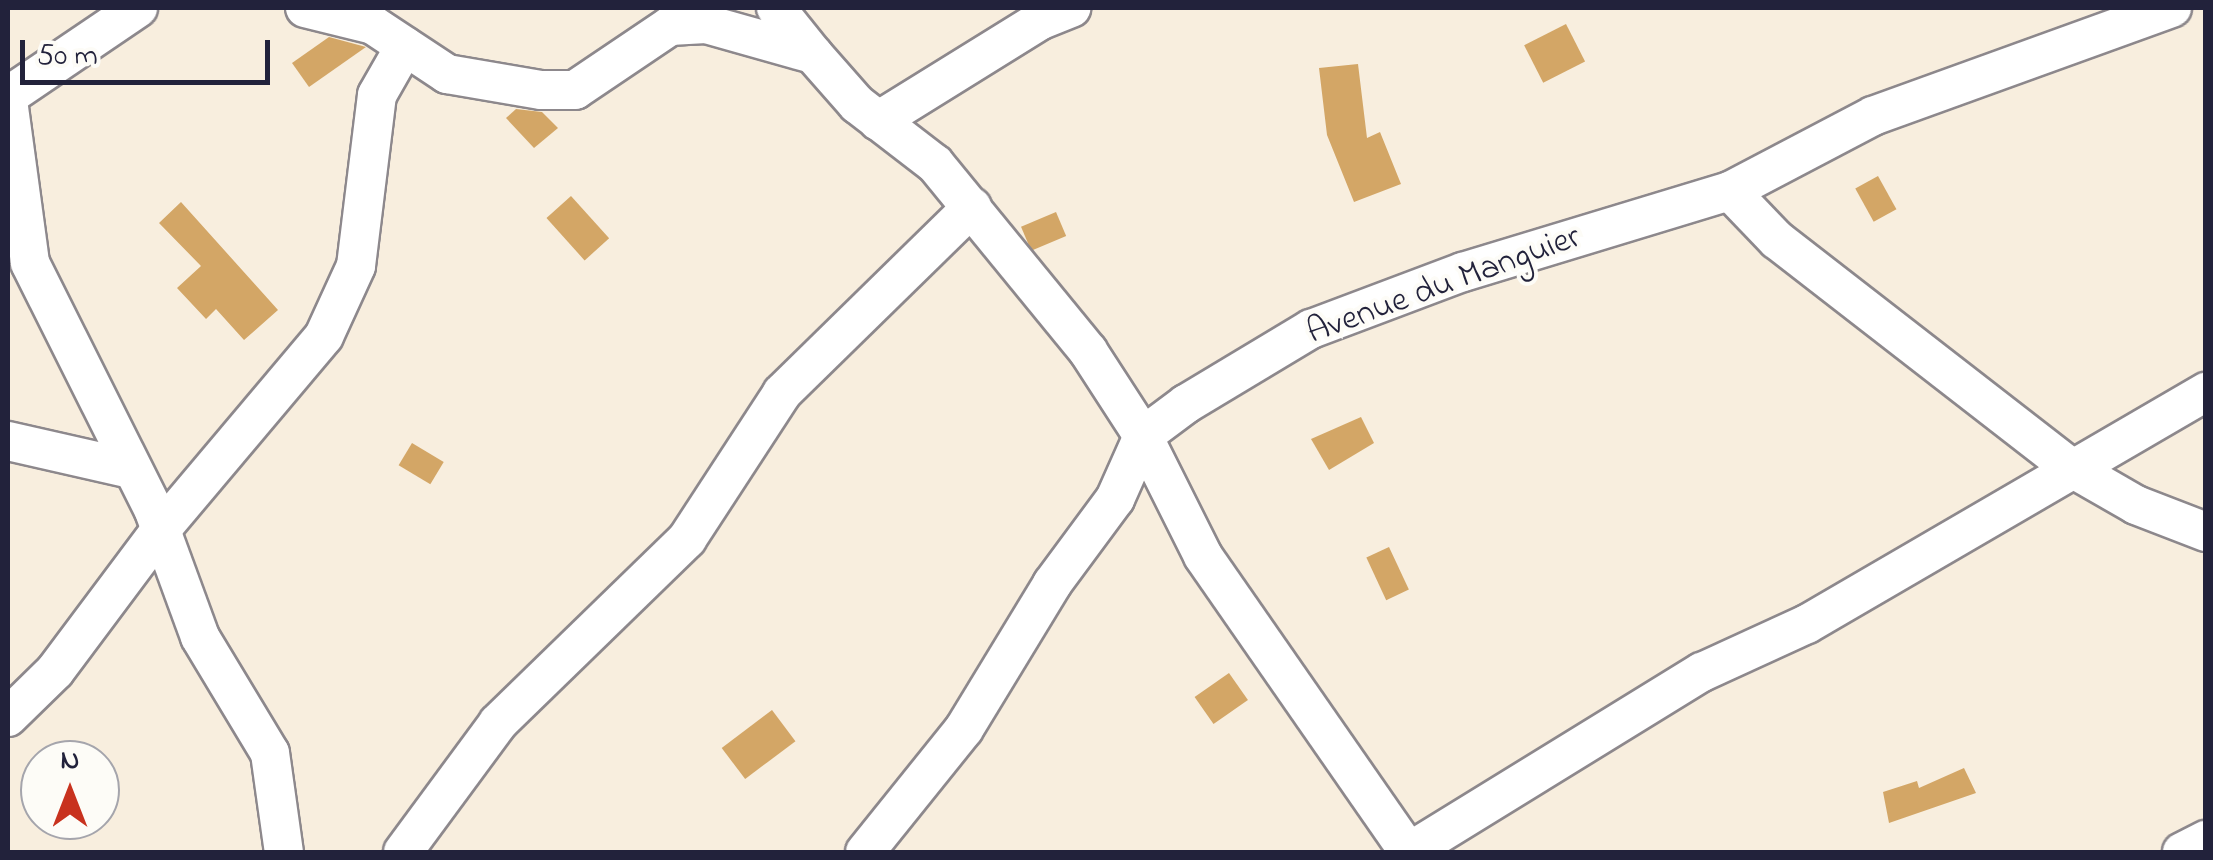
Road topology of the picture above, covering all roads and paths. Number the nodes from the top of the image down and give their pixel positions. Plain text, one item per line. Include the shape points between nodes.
1 (138, 8) edge
2 (304, 8) edge
3 (776, 8) edge
4 (1072, 8) edge
5 (2172, 8) edge
6 (405, 46) junction
7 (814, 54) junction
8 (8, 98) edge
9 (878, 121) junction
10 (1730, 190) junction
11 (972, 207) junction
12 (2206, 392) edge
13 (1142, 436) junction
14 (8, 440) edge
15 (2070, 467) junction
16 (131, 470) junction
17 (158, 532) junction
18 (2206, 532) edge
19 (8, 716) edge
20 (2206, 840) edge
21 (284, 852) edge
22 (403, 852) edge
23 (866, 852) edge
24 (1409, 852) edge
25 (2182, 852) edge

1 - 8 street
2 - 6 street via 373,25
3 - 7 street
4 - 9 street via 1039,21
5 - 10 street, Avenue du Manguier via 1925,94
6 - 7 street via 446,74 541,90 575,90 610,70 640,40 670,26 706,24
6 - 17 street via 377,95 356,266 324,336
7 - 9 street
8 - 16 street via 30,263
9 - 11 street via 920,149
10 - 13 street, Avenue du Manguier via 1464,272 1311,329
10 - 15 street via 1776,240
11 - 13 street via 1088,351
11 - 22 street via 782,393 686,539 498,723
12 - 15 street
13 - 23 street via 1115,500 1052,584 964,730
13 - 24 street via 1203,556
14 - 16 street
15 - 18 street via 2136,506
15 - 24 street via 1807,624 1702,672
16 - 17 street
17 - 19 street via 55,671
17 - 21 street via 200,638 270,753
20 - 25 street

